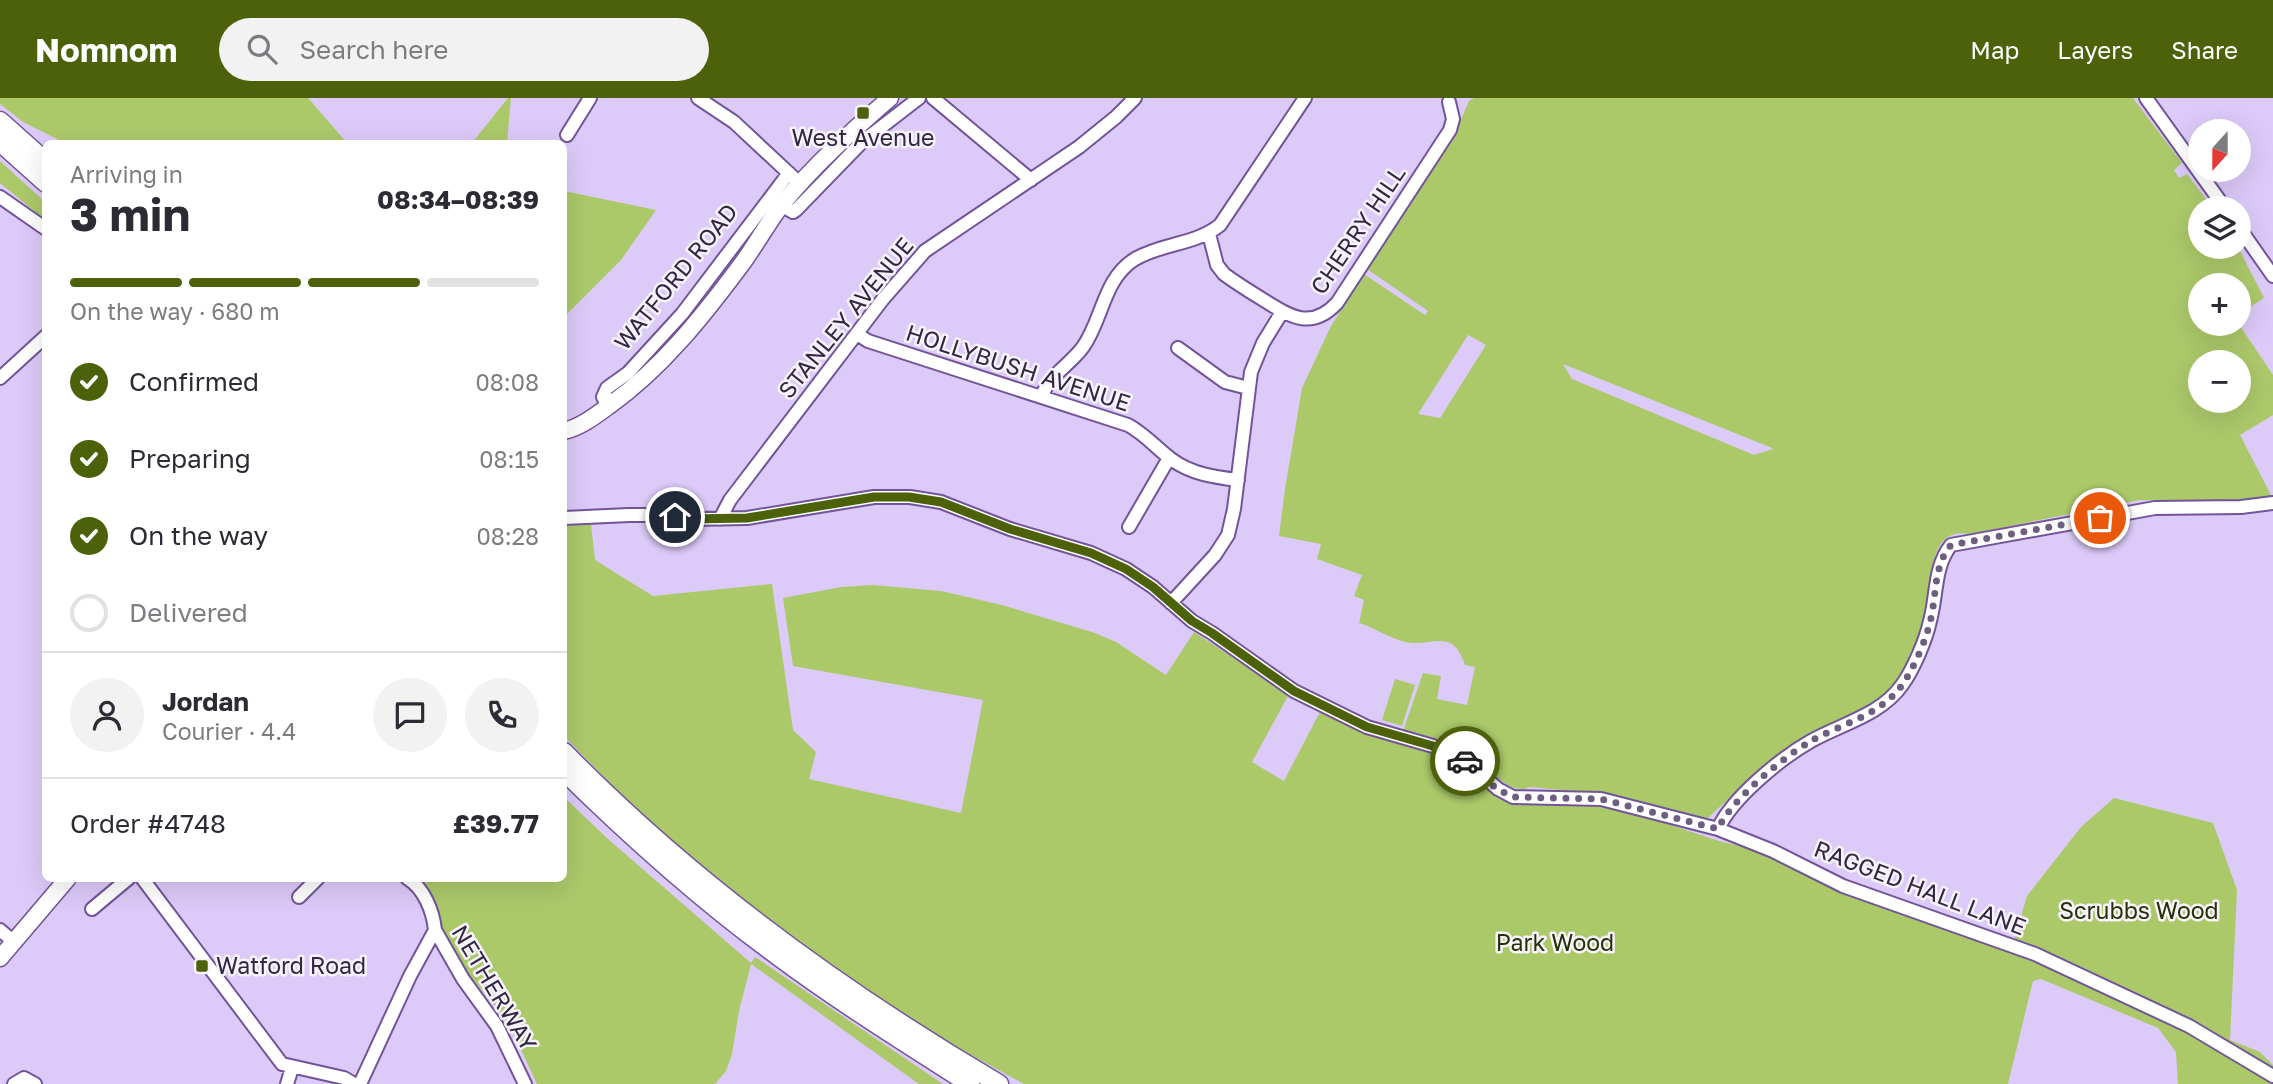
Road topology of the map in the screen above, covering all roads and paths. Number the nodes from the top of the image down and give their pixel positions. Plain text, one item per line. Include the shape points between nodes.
1 (590, 98) edge
2 (698, 98) edge
3 (890, 98) edge
4 (919, 98) edge
5 (933, 98) edge
6 (1135, 98) edge
7 (1305, 98) edge
8 (2146, 98) edge
9 (1451, 99) edge
10 (0, 121) edge
11 (567, 135) dead end
12 (0, 142) edge
13 (42, 158) edge
14 (794, 178) junction
15 (42, 179) edge
16 (1031, 180) junction
17 (2216, 196) edge
18 (0, 197) edge
19 (782, 205) junction
20 (42, 226) edge
21 (1209, 234) junction
22 (2251, 245) edge
23 (2273, 276) edge
24 (1282, 312) junction
25 (857, 334) junction
26 (42, 340) edge
27 (1178, 348) dead end
28 (2, 373) edge
29 (1248, 388) junction
30 (1042, 396) junction
31 (608, 407) junction
32 (569, 430) edge
33 (1169, 457) junction
34 (1238, 480) junction
35 (2273, 503) edge
36 (567, 518) edge
37 (720, 519) junction
38 (1129, 527) dead end
39 (1171, 603) junction
40 (567, 755) edge
41 (567, 774) edge
42 (1718, 829) junction
43 (65, 882) edge
44 (124, 882) edge
45 (145, 882) edge
46 (314, 882) edge
47 (412, 882) edge
48 (299, 897) dead end
49 (92, 909) dead end
50 (0, 930) edge
51 (435, 930) junction
52 (14, 942) junction
53 (0, 958) edge
54 (292, 1068) junction
55 (2273, 1076) edge
56 (14, 1084) edge
57 (35, 1084) edge
58 (287, 1084) edge
59 (354, 1084) edge
60 (360, 1084) edge
61 (525, 1084) edge
62 (970, 1084) edge
63 (999, 1084) edge

1 - 11 street
2 - 14 street via 734,122
3 - 14 main road, WATFORD ROAD
4 - 19 street via 862,142 796,210
5 - 16 street
6 - 16 street, STANLEY AVENUE via 1079,147
7 - 21 street via 1226,218
8 - 17 street
9 - 24 street, CHERRY HILL via 1450,130 1337,303 1328,312 1306,319
10 - 13 highway
12 - 15 highway
14 - 19 main road, WATFORD ROAD
14 - 31 street, WATFORD ROAD via 653,348 605,391
16 - 25 street, STANLEY AVENUE via 925,251
18 - 20 street
19 - 31 main road, WATFORD ROAD via 741,265 660,363
21 - 24 street, CHERRY HILL via 1219,270
21 - 30 street via 1144,254 1122,269 1089,338 1051,379
22 - 23 street
24 - 29 street via 1256,356
25 - 30 street, HOLLYBUSH AVENUE
25 - 37 street, STANLEY AVENUE
26 - 28 street
27 - 29 street via 1224,382
29 - 34 street
30 - 33 street, HOLLYBUSH AVENUE via 1128,425
31 - 32 main road, WATFORD ROAD
33 - 34 street, HOLLYBUSH AVENUE via 1204,475
33 - 38 street
34 - 39 street via 1232,523 1222,545
35 - 42 street via 2241,508 2155,508 1951,545 1941,560 1930,625 1902,685 1886,702 1809,742 1765,776 1736,802
36 - 37 street, RAGGED HALL LANE via 661,515
37 - 39 street, RAGGED HALL LANE via 874,497 927,499 1091,553 1140,578
39 - 42 street, RAGGED HALL LANE via 1294,691 1367,727 1433,746 1465,761 1513,797 1601,799
40 - 63 highway via 682,863 780,942 876,1009
41 - 62 highway via 629,835 774,954
42 - 55 street, RAGGED HALL LANE via 1843,886 2035,954 2189,1026
43 - 52 main road
44 - 49 street
45 - 54 street via 279,1061
46 - 48 street
47 - 51 street, NETHERWAY via 422,892
50 - 52 street
51 - 60 street
51 - 61 street, NETHERWAY via 497,1026
52 - 53 main road
54 - 58 street
54 - 59 street
56 - 57 street via 24,1078

